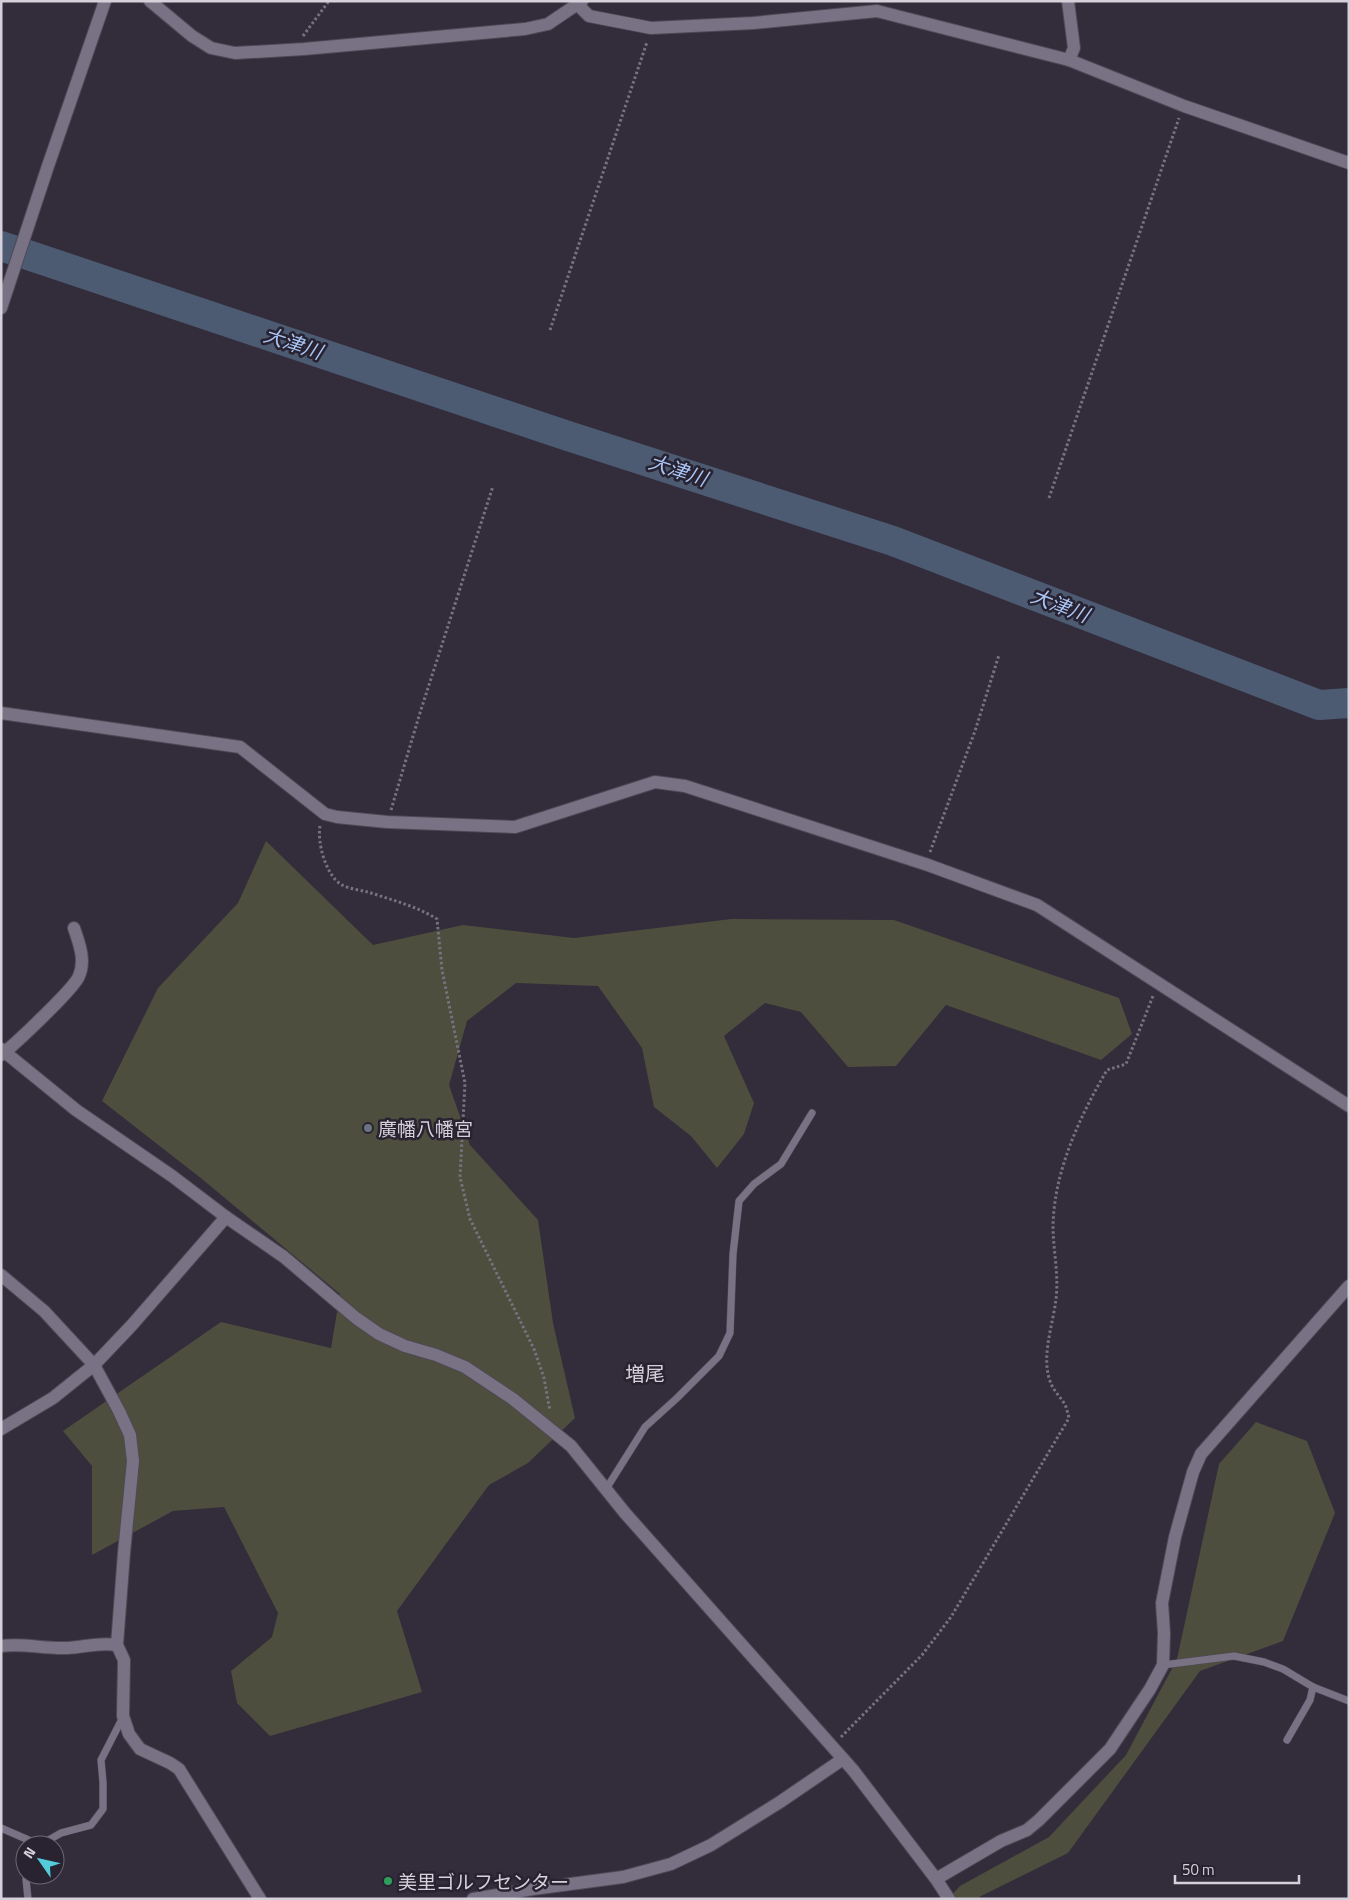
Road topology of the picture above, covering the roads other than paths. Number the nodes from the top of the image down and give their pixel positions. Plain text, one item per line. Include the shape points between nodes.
1 (105, 1) edge
2 (150, 1) edge
3 (1068, 1) edge
4 (580, 3) edge
5 (1070, 60) junction
6 (1349, 163) edge
7 (1, 308) edge
8 (1, 713) edge
9 (74, 928) dead end
10 (3, 1052) edge
11 (1349, 1106) edge
12 (812, 1113) dead end
13 (226, 1217) junction
14 (1, 1275) edge
15 (1349, 1286) edge
16 (94, 1365) junction
17 (1, 1429) edge
18 (606, 1489) junction
19 (118, 1645) junction
20 (1, 1646) edge
21 (1163, 1665) junction
22 (1313, 1687) junction
23 (1349, 1701) edge
24 (123, 1716) junction
25 (1287, 1740) dead end
26 (843, 1759) junction
27 (1, 1828) edge
28 (936, 1879) junction
29 (27, 1885) edge
30 (28, 1899) edge
31 (260, 1899) edge
32 (473, 1899) edge
33 (949, 1899) edge

1 - 7 street
2 - 4 street via 211,48 235,53 525,29 548,24
3 - 5 street via 1074,48
4 - 5 street via 589,16 651,28 877,11
5 - 6 street via 1184,106
8 - 11 street via 240,747 325,814 337,817 515,828 655,782 685,786 928,864 1037,905
9 - 10 street via 82,955 79,976 69,990
10 - 13 street via 76,1110
12 - 18 lane via 781,1164 754,1184 740,1201 733,1254 730,1333 719,1356 645,1427
13 - 16 street
13 - 18 street via 284,1256 379,1334 466,1368 512,1399 571,1446
14 - 16 street via 44,1311
15 - 21 street via 1200,1454 1175,1537 1162,1602
16 - 17 street via 53,1398
16 - 19 street via 130,1436 133,1461
18 - 26 street
19 - 20 street via 103,1643 67,1648
19 - 24 street via 124,1660
21 - 22 lane via 1234,1656 1283,1669
21 - 28 street via 1110,1749 1039,1820 1027,1830 1001,1841
22 - 23 lane
22 - 25 lane via 1310,1700
24 - 27 lane via 101,1760 102,1809 91,1825 61,1833 40,1845
24 - 31 street via 129,1734 140,1749 179,1769
26 - 28 street
26 - 32 street via 711,1845 671,1864 623,1877
28 - 33 street
29 - 30 lane

